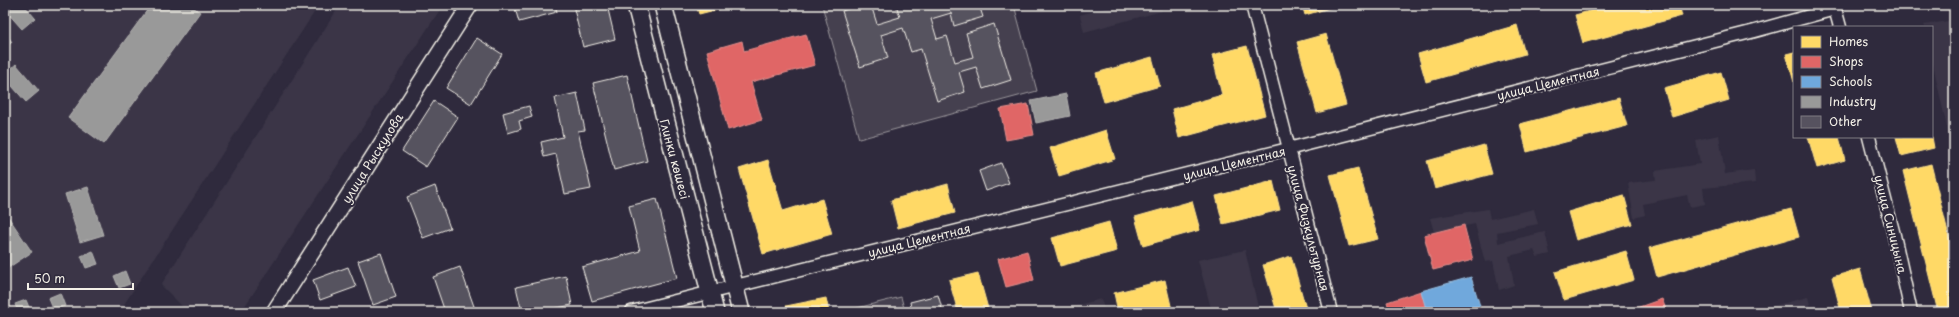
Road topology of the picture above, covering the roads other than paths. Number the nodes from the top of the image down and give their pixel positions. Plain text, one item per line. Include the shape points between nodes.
1 (470, 5) edge
2 (636, 5) edge
3 (663, 5) edge
4 (1252, 5) edge
5 (1835, 7) edge
6 (1840, 26) edge
7 (1869, 138) edge
8 (1288, 149) junction
9 (734, 287) junction
10 (711, 293) junction
11 (274, 312) edge
12 (631, 312) edge
13 (716, 312) edge
14 (741, 312) edge
15 (1330, 312) edge
16 (1911, 312) edge

1 - 11 street, улица Рыскулова
2 - 10 main road, Глинки көшесі
3 - 9 main road
4 - 8 street, улица Физкультурная
5 - 6 street
5 - 8 street, улица Цементная via 1755,31
7 - 16 street, улица Синицына
8 - 9 street, улица Цементная
8 - 15 street, улица Физкультурная
9 - 10 street, улица Цементная
9 - 14 main road
10 - 12 street, улица Цементная
10 - 13 main road, Глинки көшесі

